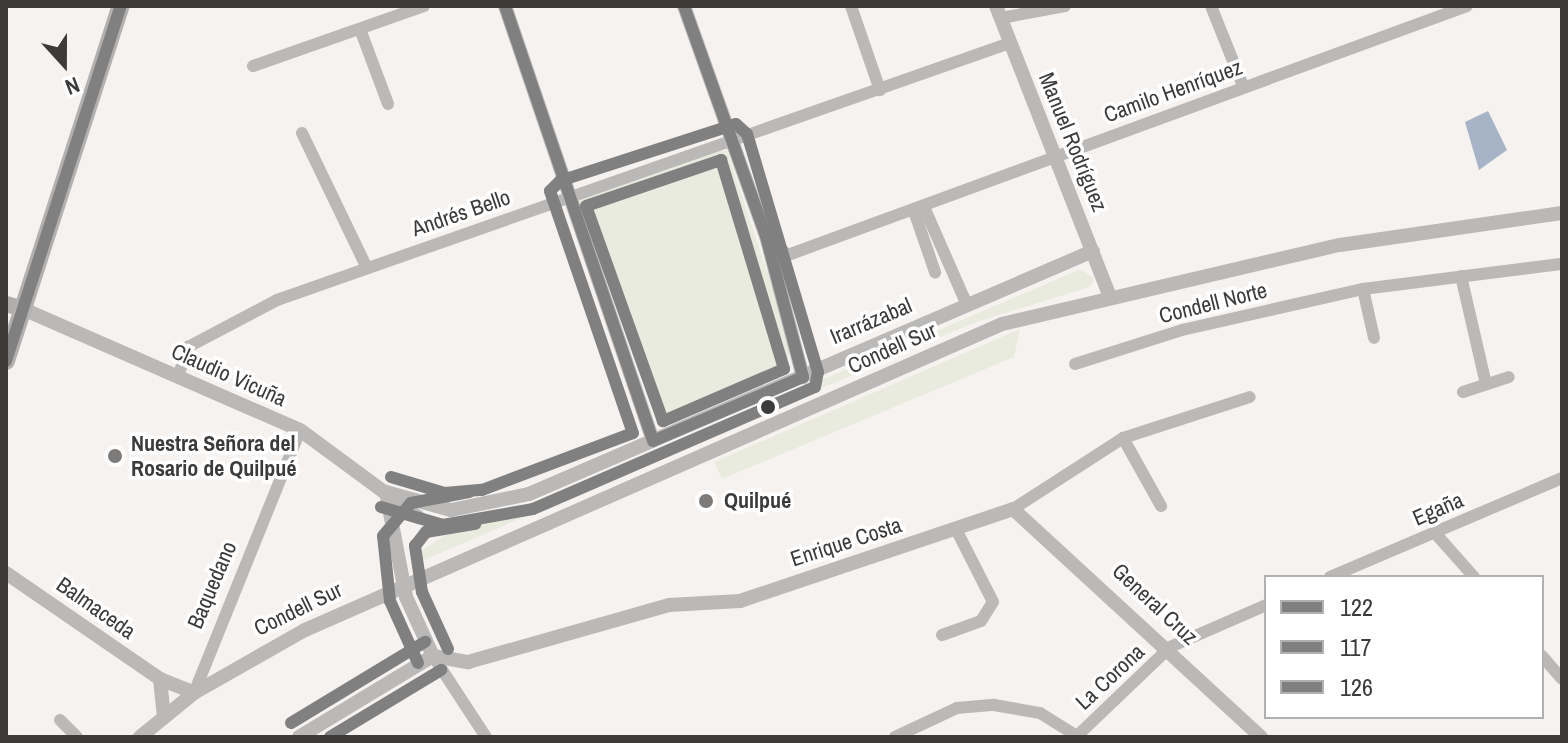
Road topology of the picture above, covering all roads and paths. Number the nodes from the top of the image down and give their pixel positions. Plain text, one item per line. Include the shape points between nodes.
1 (121, 6) edge
2 (424, 6) edge
3 (505, 6) edge
4 (684, 6) edge
5 (851, 6) edge
6 (1065, 6) edge
7 (1211, 6) edge
8 (1467, 6) edge
9 (999, 12) edge
10 (360, 29) junction
11 (1010, 43) junction
12 (253, 66) dead end
13 (1243, 86) junction
14 (880, 90) junction
15 (388, 104) dead end
16 (302, 133) dead end
17 (732, 139) junction
18 (1056, 156) junction
19 (565, 196) junction
20 (919, 209) junction
21 (1562, 213) edge
22 (766, 236) junction
23 (1093, 251) junction
24 (1562, 264) edge
25 (366, 266) junction
26 (935, 272) dead end
27 (1461, 276) junction
28 (1363, 289) junction
29 (1109, 295) junction
30 (967, 305) junction
31 (14, 306) edge
32 (1374, 338) dead end
33 (6, 361) edge
34 (1075, 364) dead end
35 (178, 377) junction
36 (803, 377) junction
37 (1509, 377) dead end
38 (1486, 384) junction
39 (1463, 392) dead end
40 (1250, 397) dead end
41 (300, 430) junction
42 (1123, 438) junction
43 (653, 441) junction
44 (1562, 478) edge
45 (386, 492) junction
46 (1161, 506) dead end
47 (443, 509) junction
48 (1013, 509) junction
49 (418, 517) junction
50 (956, 529) junction
51 (1435, 533) junction
52 (398, 541) junction
53 (6, 573) edge
54 (1335, 575) edge
55 (1472, 575) edge
56 (1264, 606) edge
57 (942, 635) dead end
58 (1170, 647) junction
59 (433, 656) junction
60 (1544, 658) edge
61 (160, 679) junction
62 (1562, 679) edge
63 (194, 693) junction
64 (164, 716) junction
65 (60, 720) dead end
66 (1077, 736) edge
67 (77, 737) edge
68 (140, 737) edge
69 (299, 737) edge
70 (486, 737) edge
71 (895, 737) edge
72 (1261, 737) edge

1 - 31 main road
2 - 10 street
3 - 19 street
4 - 17 street
5 - 14 street
6 - 9 street
7 - 13 street
8 - 13 street, Camilo Henríquez
9 - 11 street, Manuel Rodríguez
10 - 12 street
10 - 15 street
11 - 14 street, Andrés Bello
11 - 18 street, Manuel Rodríguez
13 - 18 street, Camilo Henríquez
14 - 17 street, Andrés Bello
16 - 25 street
17 - 19 street, Andrés Bello
17 - 22 street
18 - 20 street, Camilo Henríquez
18 - 23 street, Manuel Rodríguez
19 - 25 street, Andrés Bello
19 - 43 street
20 - 22 street, Camilo Henríquez via 788,255
20 - 26 street
20 - 30 street
21 - 29 street, Condell Sur via 1340,245
22 - 36 street
23 - 29 street, Manuel Rodríguez
23 - 30 street, Irarrázabal
24 - 27 street, Condell Norte
25 - 35 street, Andrés Bello via 203,338 188,347
27 - 28 street, Condell Norte
27 - 38 street
28 - 32 street
28 - 34 street, Condell Norte via 1182,330
29 - 63 street, Condell Sur via 1002,324 427,574
30 - 36 street, Irarrázabal
31 - 33 main road
31 - 35 street, Claudio Vicuña
35 - 41 street, Claudio Vicuña
36 - 43 street, Irarrázabal
37 - 38 street
38 - 39 street
40 - 42 street, Enrique Costa
41 - 45 street, Claudio Vicuña
41 - 63 street, Baquedano
42 - 46 street
42 - 48 street, Enrique Costa
43 - 47 street, Irarrázabal via 529,494
44 - 51 street, Egaña
45 - 47 street, Irarrázabal
45 - 49 street, Claudio Vicuña
45 - 52 street
47 - 49 street, Irarrázabal
48 - 50 street, Enrique Costa
48 - 58 street, General Cruz
49 - 52 street
50 - 57 street via 993,602 981,621
50 - 59 street, Enrique Costa via 740,601 669,605 468,662
51 - 54 street, Egaña
51 - 55 street
52 - 59 street via 406,597
53 - 61 street, Balmaceda
56 - 58 street
58 - 66 street, La Corona
58 - 72 street, General Cruz
59 - 69 street
59 - 70 street
60 - 62 street
61 - 63 street, Balmaceda
61 - 64 street
63 - 64 street
64 - 68 street
65 - 67 street
66 - 71 street via 1040,713 994,705 957,708

